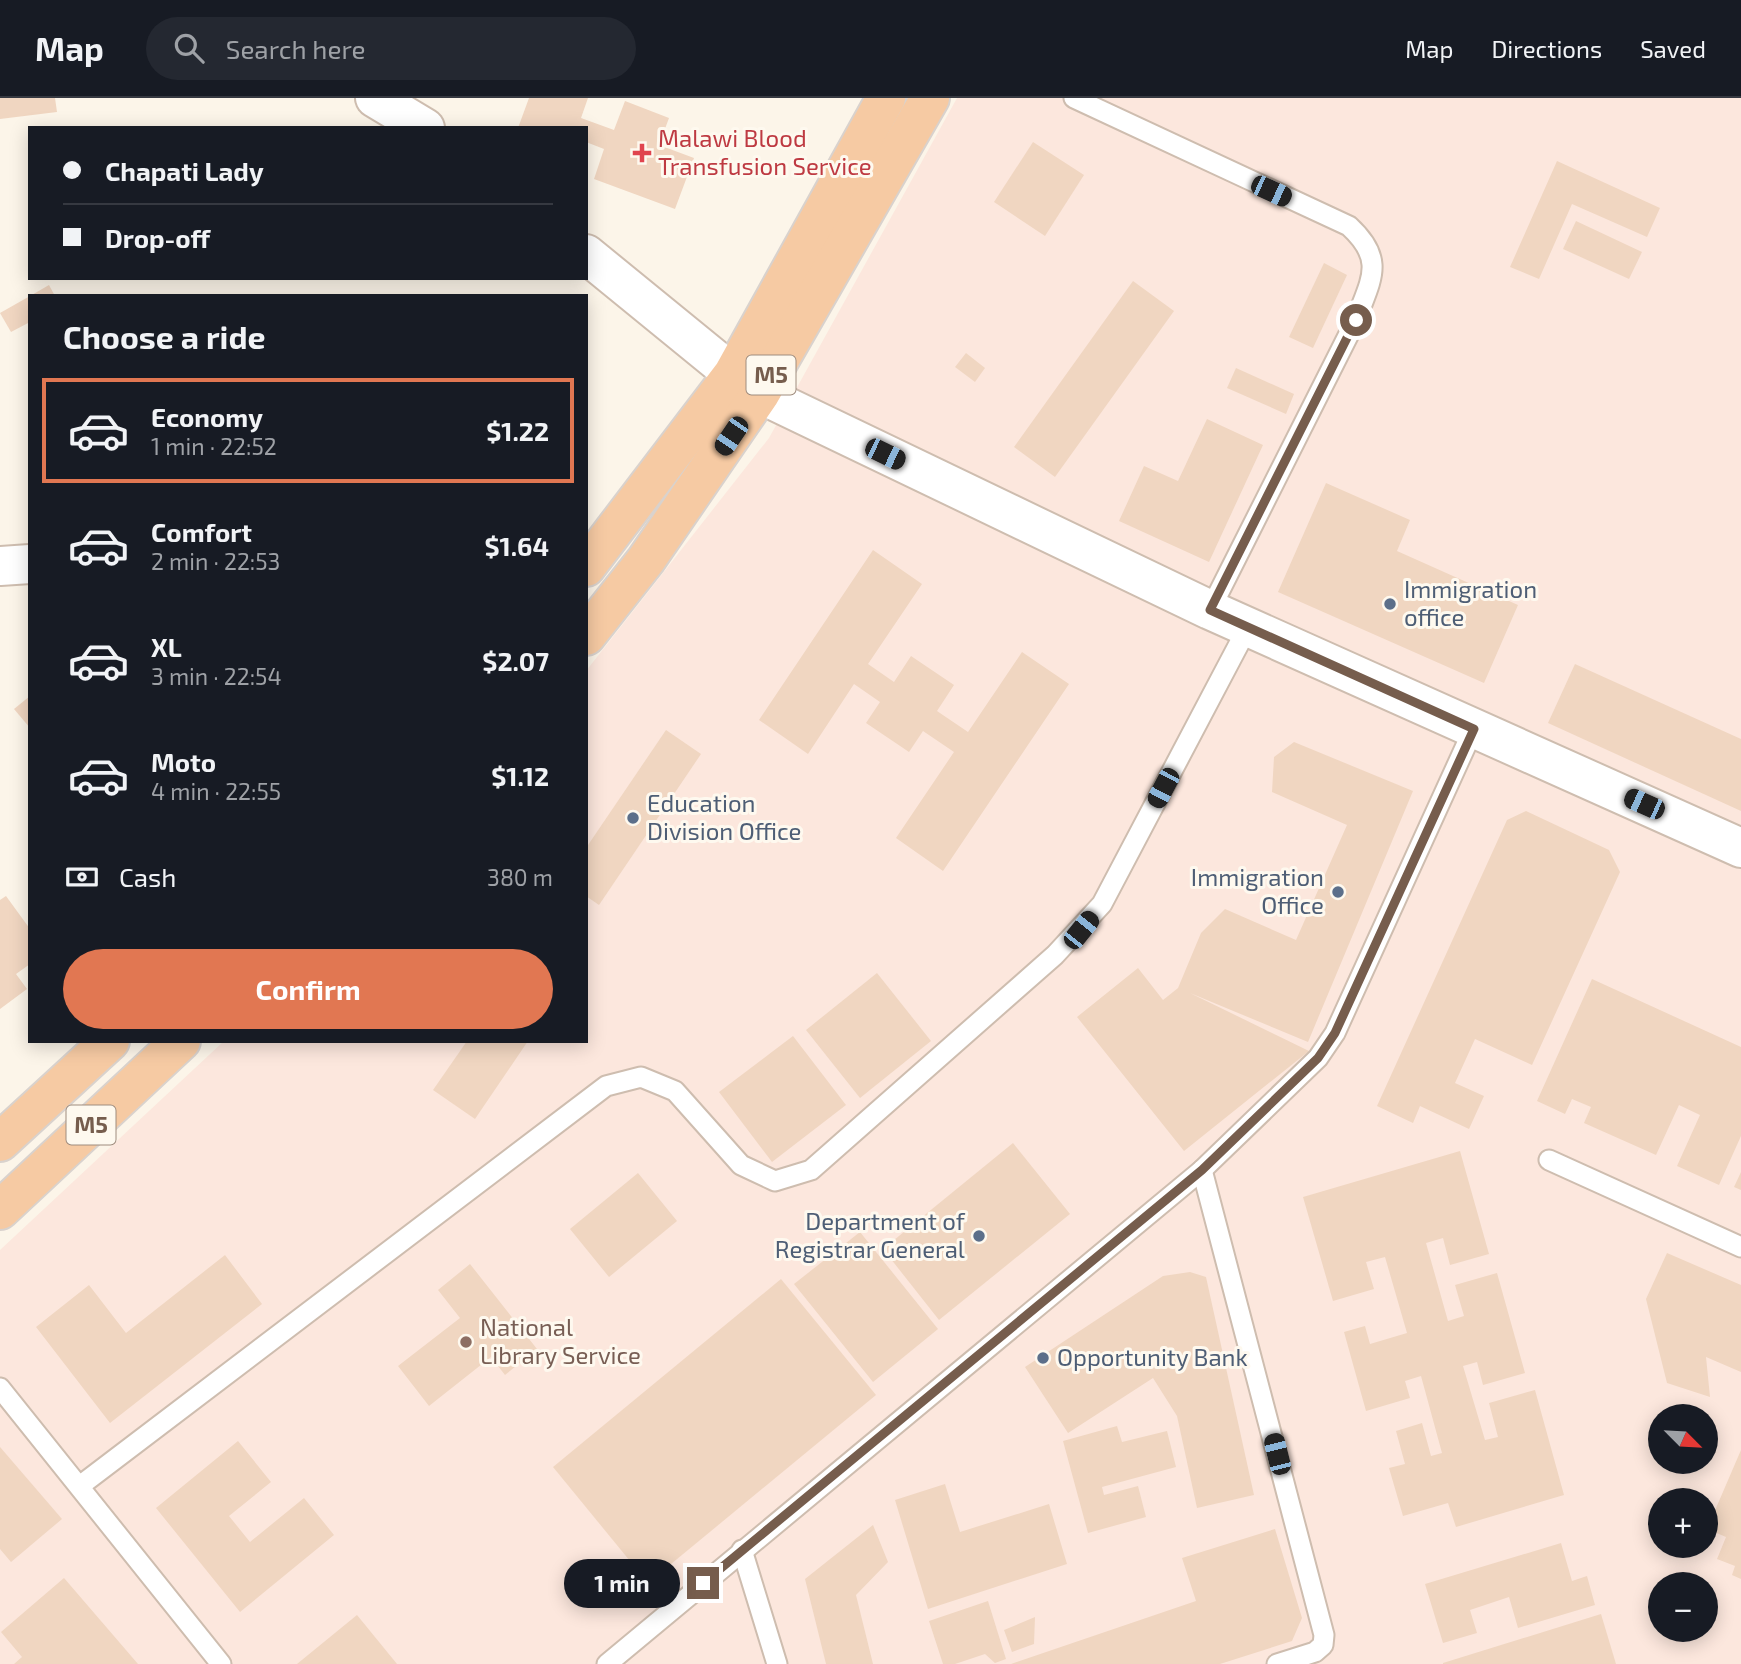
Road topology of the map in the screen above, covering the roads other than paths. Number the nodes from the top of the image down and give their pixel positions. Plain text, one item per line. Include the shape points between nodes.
1 (375, 98) edge
2 (886, 98) edge
3 (930, 98) edge
4 (1074, 98) edge
5 (422, 126) edge
6 (588, 256) edge
7 (746, 384) junction
8 (28, 564) edge
9 (588, 565) edge
10 (0, 566) edge
11 (1210, 610) junction
12 (1249, 625) junction
13 (588, 633) edge
14 (1474, 729) junction
15 (1741, 848) edge
16 (108, 1043) edge
17 (179, 1043) edge
18 (0, 1142) edge
19 (1549, 1160) dead end
20 (1202, 1170) junction
21 (0, 1210) edge
22 (1741, 1247) edge
23 (0, 1388) edge
24 (80, 1485) junction
25 (742, 1550) junction
26 (221, 1664) edge
27 (607, 1664) edge
28 (777, 1664) edge
29 (1277, 1664) edge

1 - 5 street
2 - 7 highway, M5
3 - 7 highway, M5
4 - 11 lane via 1349,226 1365,241 1374,271 1356,320
6 - 7 street
7 - 9 highway, M5
7 - 11 street
7 - 13 highway, M5 via 646,560
8 - 10 street
11 - 12 street
12 - 14 street
12 - 24 lane via 1102,904 1055,955 811,1170 775,1181 741,1165 675,1091 641,1077 606,1086
14 - 15 street
14 - 20 lane via 1335,1033 1318,1058
16 - 18 highway, M5
17 - 21 highway, M5
19 - 22 lane
20 - 25 lane
20 - 29 lane via 1324,1635 1323,1645 1315,1652
23 - 24 lane
24 - 26 lane
25 - 27 lane
25 - 28 lane

